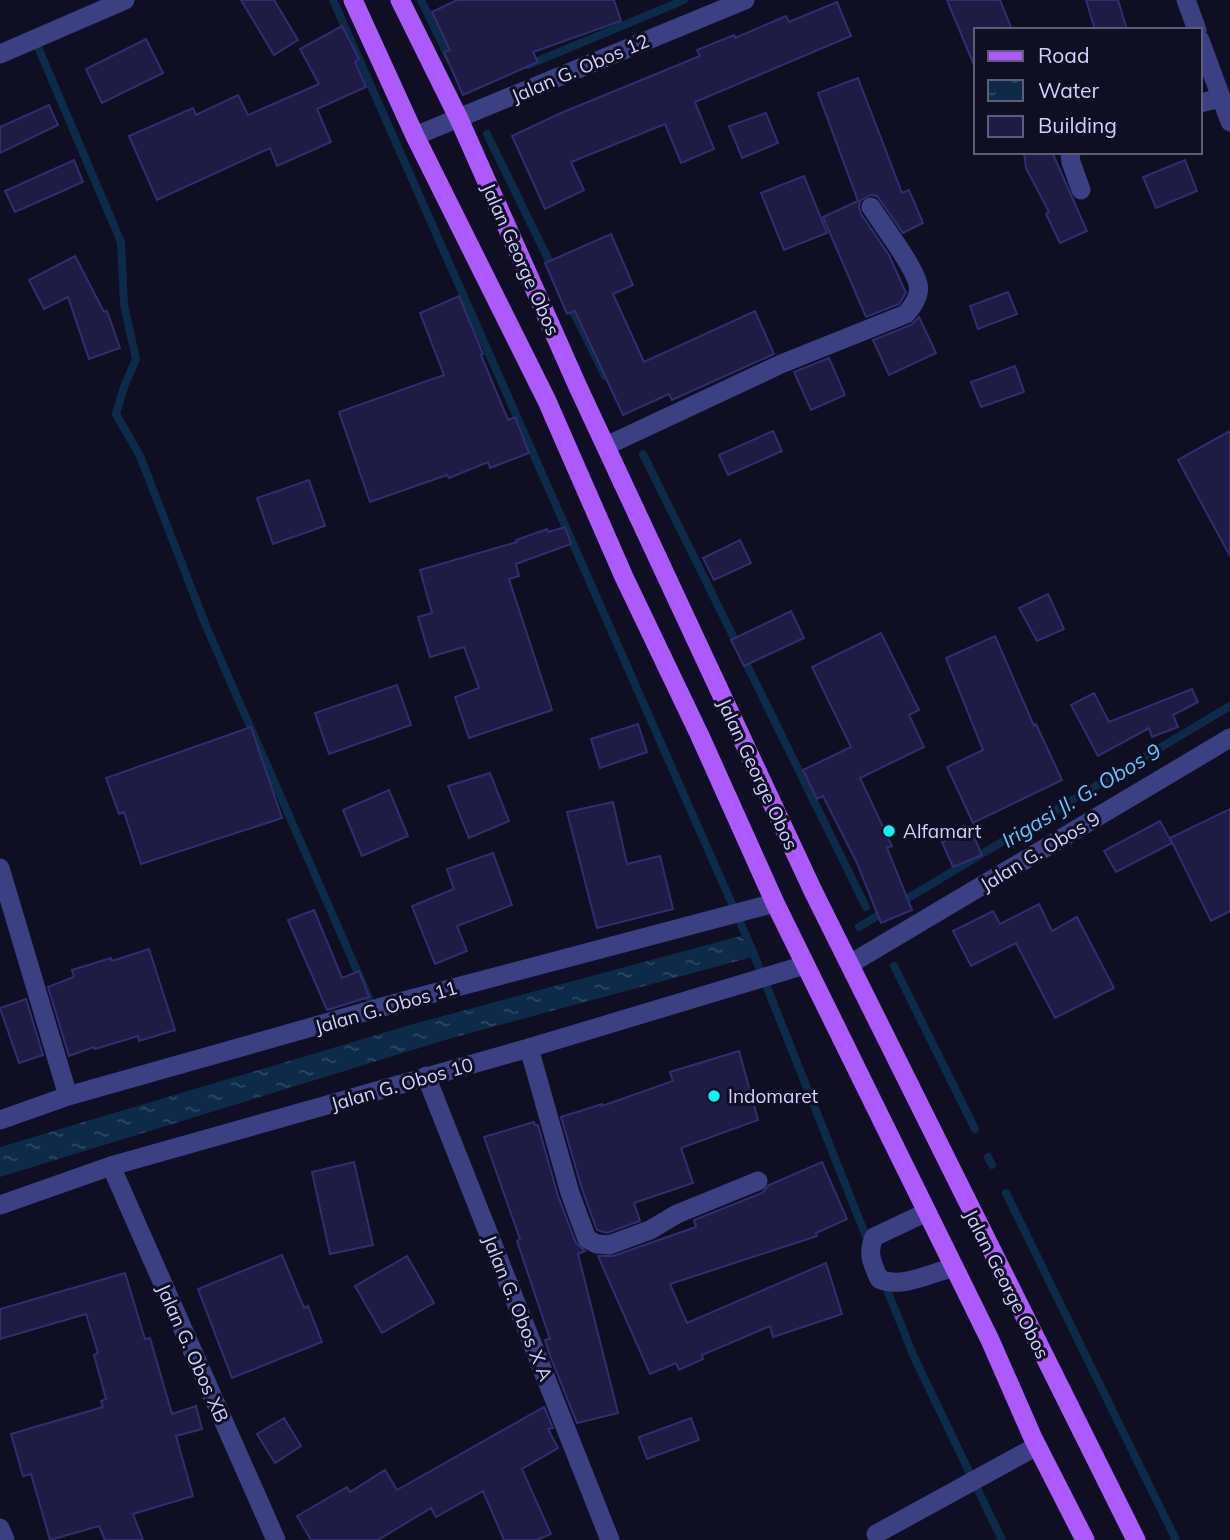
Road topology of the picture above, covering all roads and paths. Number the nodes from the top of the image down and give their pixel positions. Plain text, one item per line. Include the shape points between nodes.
1 (125, 0) edge
2 (353, 0) edge
3 (400, 0) edge
4 (745, 0) edge
5 (1186, 0) edge
6 (1196, 28) edge
7 (1202, 46) edge
8 (0, 54) edge
9 (1221, 98) junction
10 (1202, 103) edge
11 (459, 118) junction
12 (1230, 122) edge
13 (415, 136) junction
14 (1070, 154) edge
15 (1081, 191) dead end
16 (871, 207) dead end
17 (578, 387) junction
18 (547, 401) junction
19 (606, 446) junction
20 (1230, 738) edge
21 (0, 868) edge
22 (775, 903) junction
23 (850, 964) junction
24 (806, 965) junction
25 (529, 1048) junction
26 (426, 1076) junction
27 (68, 1096) junction
28 (0, 1120) edge
29 (111, 1166) junction
30 (758, 1181) dead end
31 (0, 1205) edge
32 (927, 1212) junction
33 (954, 1267) junction
34 (1037, 1446) junction
35 (0, 1528) edge
36 (876, 1534) dead end
37 (5, 1540) edge
38 (275, 1540) edge
39 (610, 1540) edge
40 (1084, 1540) edge
41 (1136, 1540) edge

1 - 8 street
2 - 13 main road, Jalan George Obos
3 - 11 main road, Jalan George Obos
4 - 11 street, Jalan G. Obos 12
5 - 6 street
7 - 9 street
9 - 10 street
9 - 12 street
11 - 13 street, Jalan G. Obos 12
11 - 17 main road, Jalan George Obos
13 - 18 main road, Jalan George Obos
14 - 15 street
16 - 19 street via 919,286 915,303 906,314 781,364
17 - 18 main road
17 - 19 main road, Jalan George Obos
18 - 22 main road, Jalan George Obos
19 - 23 main road, Jalan George Obos
20 - 23 street, Jalan G. Obos 9
21 - 27 street
22 - 24 main road, Jalan George Obos
22 - 27 street, Jalan G. Obos 11
23 - 41 main road, Jalan George Obos
24 - 25 street, Jalan G. Obos 10
24 - 32 main road, Jalan George Obos
25 - 26 street, Jalan G. Obos 10
25 - 30 street via 587,1239 609,1245
26 - 29 street, Jalan G. Obos 10
26 - 39 street, Jalan G. Obos X A
27 - 28 street, Jalan G. Obos 11
29 - 31 street, Jalan G. Obos 10
29 - 38 street, Jalan G. Obos XB
32 - 33 main road, Jalan George Obos
32 - 33 street via 874,1237 869,1249 879,1279 901,1282
33 - 34 main road, Jalan George Obos
34 - 36 street
34 - 40 main road, Jalan George Obos
35 - 37 street

